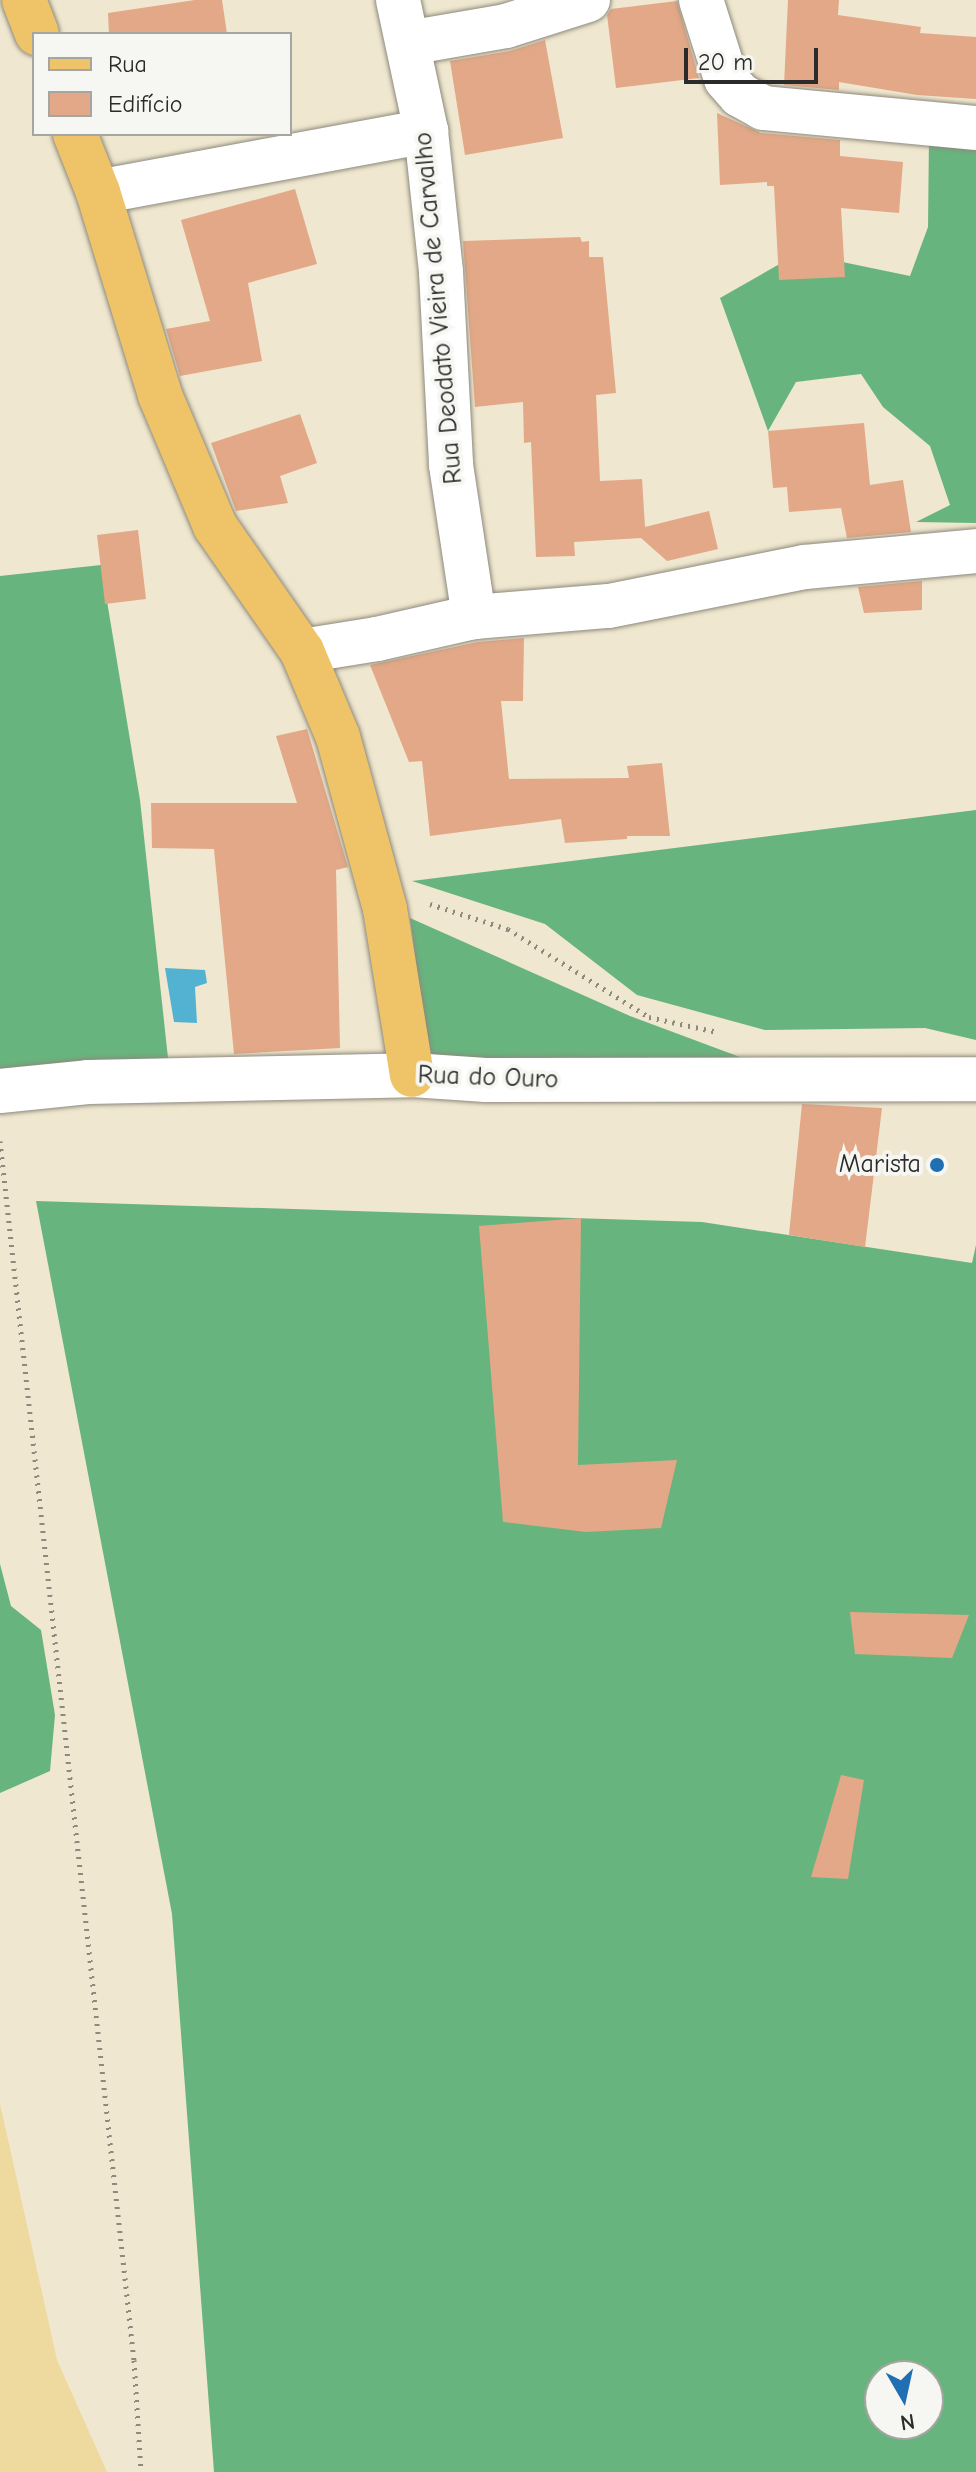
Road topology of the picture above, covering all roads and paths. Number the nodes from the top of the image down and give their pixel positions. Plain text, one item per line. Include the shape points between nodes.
1 (24, 0) edge
2 (398, 0) edge
3 (588, 0) edge
4 (701, 0) edge
5 (36, 32) edge
6 (408, 43) junction
7 (976, 128) edge
8 (426, 131) junction
9 (76, 136) edge
10 (98, 192) junction
11 (976, 551) edge
12 (474, 617) junction
13 (302, 651) junction
14 (385, 909) junction
15 (732, 1035) dead end
16 (412, 1075) junction
17 (976, 1079) edge
18 (0, 1091) edge
19 (0, 1141) edge
20 (141, 2472) edge

1 - 5 main road
2 - 6 street, Rua Deodato Vieira de Carvalho
3 - 6 street via 506,26
4 - 7 street via 726,79 763,108
6 - 8 street, Rua Deodato Vieira de Carvalho
8 - 10 street
8 - 12 street, Rua Deodato Vieira de Carvalho via 441,272 451,465
9 - 10 main road
10 - 13 main road via 160,395 215,526
11 - 12 street via 805,567 609,606
12 - 13 street
13 - 14 main road via 338,737
14 - 15 path via 435,904 508,929 649,1017
14 - 16 main road
16 - 17 street, Rua do Ouro via 517,1080
16 - 18 street, Rua do Ouro via 88,1082
19 - 20 path via 134,2360

